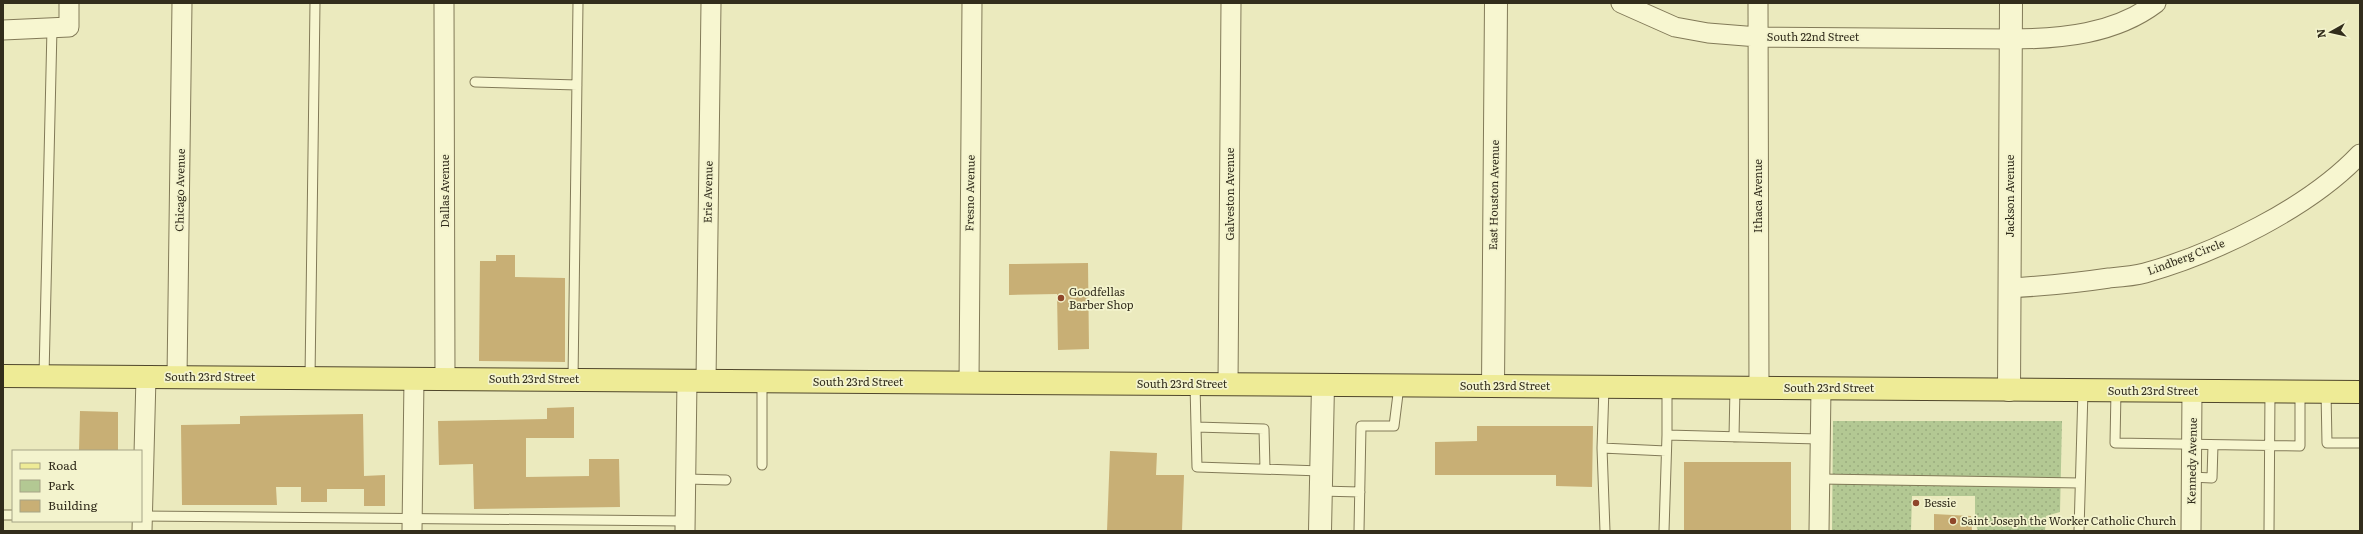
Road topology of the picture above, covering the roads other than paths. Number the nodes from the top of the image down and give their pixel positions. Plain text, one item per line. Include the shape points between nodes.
1 (69, 3) edge
2 (182, 3) edge
3 (315, 3) edge
4 (444, 3) edge
5 (578, 3) edge
6 (711, 3) edge
7 (972, 3) edge
8 (1231, 3) edge
9 (1496, 3) edge
10 (1621, 3) edge
11 (1758, 3) edge
12 (2011, 3) edge
13 (2156, 3) edge
14 (61, 28) junction
15 (3, 30) edge
16 (1758, 37) junction
17 (2011, 39) junction
18 (475, 82) dead end
19 (577, 85) junction
20 (2360, 154) edge
21 (2010, 288) junction
22 (3, 376) edge
23 (44, 376) junction
24 (146, 377) junction
25 (177, 377) junction
26 (310, 378) junction
27 (414, 379) junction
28 (445, 379) junction
29 (573, 380) junction
30 (697, 381) junction
31 (762, 381) junction
32 (969, 383) junction
33 (1195, 384) junction
34 (1228, 384) junction
35 (1323, 385) junction
36 (1399, 386) junction
37 (1493, 386) junction
38 (1604, 387) junction
39 (1667, 387) junction
40 (1735, 387) junction
41 (1759, 388) junction
42 (1821, 388) junction
43 (2009, 390) junction
44 (2083, 390) junction
45 (2116, 390) junction
46 (2192, 391) junction
47 (2270, 392) junction
48 (2300, 392) junction
49 (2326, 392) junction
50 (2360, 392) edge
51 (1196, 427) junction
52 (1666, 435) junction
53 (1734, 437) junction
54 (1820, 439) junction
55 (2360, 443) edge
56 (2192, 445) junction
57 (2213, 445) junction
58 (2270, 446) junction
59 (1602, 448) junction
60 (1666, 451) junction
61 (762, 465) dead end
62 (1265, 469) junction
63 (2191, 477) junction
64 (686, 479) junction
65 (1820, 479) junction
66 (726, 480) dead end
67 (1321, 481) junction
68 (2080, 483) junction
69 (1360, 492) junction
70 (142, 521) edge
71 (412, 524) edge
72 (685, 526) edge
73 (1320, 531) edge
74 (1359, 531) edge
75 (1605, 531) edge
76 (1664, 531) edge
77 (1819, 531) edge
78 (2079, 531) edge
79 (2191, 531) edge
80 (2269, 531) edge

1 - 14 street
2 - 25 street, Chicago Avenue
3 - 26 lane
4 - 28 street, Dallas Avenue
5 - 19 lane
6 - 30 street, Erie Avenue
7 - 32 street, Fresno Avenue
8 - 34 street, Galveston Avenue
9 - 37 street, East Houston Avenue
10 - 16 street, South 22nd Street via 1643,15 1675,27 1708,33
11 - 16 street, Ithaca Avenue
12 - 17 street, Jackson Avenue
13 - 17 street, South 22nd Street via 2116,24 2083,34 2052,39
14 - 15 street
14 - 23 lane
16 - 17 street, South 22nd Street
16 - 41 street, Ithaca Avenue
17 - 21 street, Jackson Avenue
18 - 19 lane
19 - 29 lane
20 - 21 street, Lindberg Circle via 2343,172 2282,213 2215,248 2144,273 2069,284
21 - 43 street, Jackson Avenue
22 - 23 main road, South 23rd Street
23 - 24 main road, South 23rd Street
24 - 25 main road, South 23rd Street
24 - 70 street
25 - 26 main road, South 23rd Street
26 - 27 main road, South 23rd Street
27 - 28 main road, South 23rd Street
27 - 71 street
28 - 29 main road, South 23rd Street
29 - 30 main road, South 23rd Street
30 - 31 main road, South 23rd Street
30 - 64 street, Erie Avenue
31 - 32 main road, South 23rd Street
31 - 61 lane
32 - 33 main road, South 23rd Street
33 - 34 main road, South 23rd Street
33 - 51 lane
34 - 35 main road, South 23rd Street
35 - 36 main road, South 23rd Street
35 - 67 street
36 - 37 main road, South 23rd Street
36 - 69 lane via 1394,426 1361,426
37 - 38 main road, South 23rd Street
38 - 39 main road, South 23rd Street
38 - 59 lane
39 - 40 main road, South 23rd Street
39 - 52 lane
40 - 41 main road, South 23rd Street
40 - 53 lane
41 - 42 main road, South 23rd Street
42 - 43 main road, South 23rd Street
42 - 54 street
43 - 44 main road, South 23rd Street
44 - 45 main road, South 23rd Street
44 - 68 lane
45 - 46 main road, South 23rd Street
45 - 56 lane via 2115,443
46 - 47 main road, South 23rd Street
46 - 56 street, Kennedy Avenue
47 - 48 main road, South 23rd Street
47 - 58 lane
48 - 49 main road, South 23rd Street
48 - 58 lane via 2300,446
49 - 50 main road, South 23rd Street
49 - 55 lane via 2327,442
51 - 62 lane via 1197,467
51 - 62 lane via 1264,429
52 - 53 lane
52 - 60 lane
53 - 54 lane
54 - 65 street
56 - 57 lane
56 - 63 street, Kennedy Avenue
57 - 58 lane
57 - 63 lane via 2212,478
58 - 80 lane
59 - 60 lane
59 - 75 lane
60 - 76 lane
62 - 67 lane
63 - 79 street, Kennedy Avenue
64 - 66 lane
64 - 72 street, Erie Avenue
65 - 68 lane
65 - 77 street
67 - 69 lane
67 - 73 street
68 - 78 lane
69 - 74 lane
70 - 71 lane
71 - 72 lane

